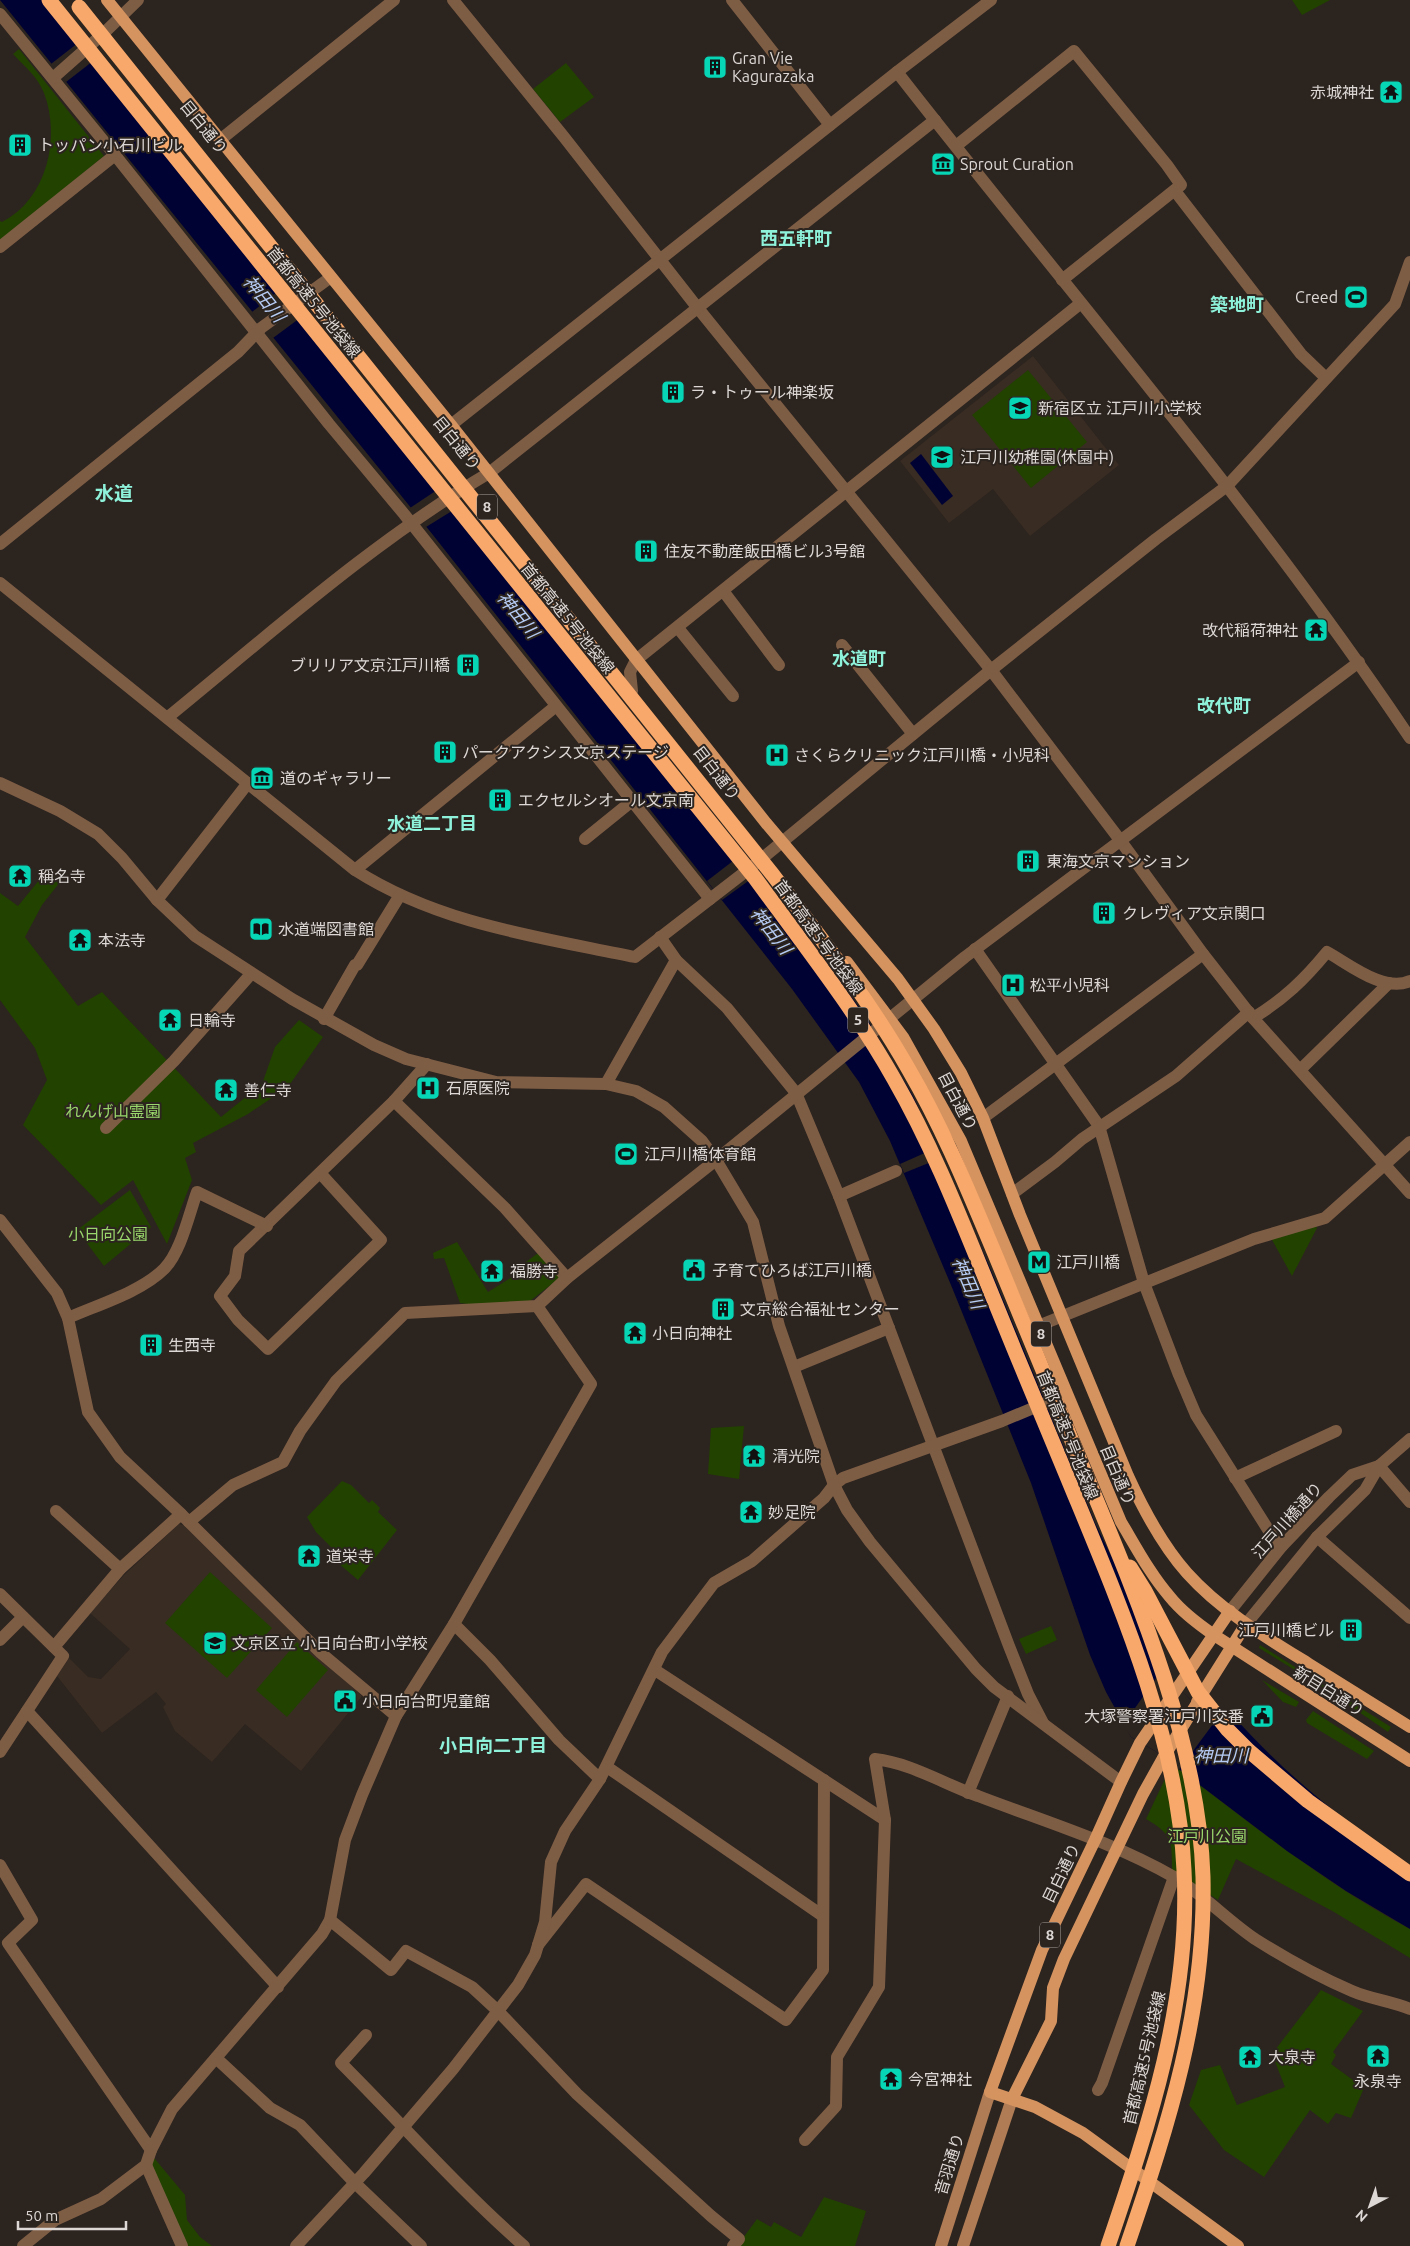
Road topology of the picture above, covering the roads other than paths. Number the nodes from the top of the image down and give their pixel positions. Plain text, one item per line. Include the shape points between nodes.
1 (49, 0) edge
2 (107, 0) edge
3 (138, 0) edge
4 (394, 0) edge
5 (453, 0) edge
6 (732, 0) edge
7 (991, 0) edge
8 (79, 4) edge
9 (0, 14) edge
10 (121, 16) junction
11 (106, 32) junction
12 (897, 72) junction
13 (54, 76) junction
14 (935, 120) junction
15 (830, 125) junction
16 (220, 140) junction
17 (956, 146) junction
18 (115, 155) junction
19 (1175, 191) junction
20 (0, 247) edge
21 (660, 260) junction
22 (1410, 262) edge
23 (331, 277) junction
24 (1062, 280) junction
25 (314, 290) junction
26 (1081, 303) junction
27 (698, 308) junction
28 (259, 330) junction
29 (1326, 378) junction
30 (452, 426) junction
31 (490, 473) junction
32 (469, 485) junction
33 (1227, 486) junction
34 (846, 492) junction
35 (413, 521) junction
36 (0, 544) edge
37 (0, 583) edge
38 (724, 592) junction
39 (678, 628) junction
40 (842, 645) dead end
41 (636, 660) junction
42 (1359, 662) junction
43 (779, 665) dead end
44 (991, 670) junction
45 (632, 691) junction
46 (733, 696) dead end
47 (556, 706) junction
48 (168, 717) junction
49 (913, 734) junction
50 (1410, 738) edge
51 (0, 783) edge
52 (248, 783) junction
53 (632, 802) junction
54 (585, 839) dead end
55 (1120, 840) junction
56 (782, 842) junction
57 (758, 861) junction
58 (355, 870) junction
59 (400, 895) junction
60 (712, 898) junction
61 (157, 900) junction
62 (660, 937) junction
63 (975, 949) junction
64 (1203, 954) junction
65 (676, 960) junction
66 (251, 974) junction
67 (1410, 981) edge
68 (1389, 983) junction
69 (913, 998) junction
70 (1251, 1015) junction
71 (890, 1018) junction
72 (324, 1019) junction
73 (427, 1064) junction
74 (1056, 1065) junction
75 (1300, 1070) junction
76 (606, 1084) junction
77 (796, 1092) junction
78 (394, 1102) junction
79 (983, 1118) junction
80 (1100, 1126) junction
81 (106, 1128) dead end
82 (1410, 1142) edge
83 (716, 1160) junction
84 (1384, 1165) junction
85 (896, 1171) dead end
86 (321, 1174) junction
87 (1410, 1193) edge
88 (1012, 1194) junction
89 (839, 1196) junction
90 (0, 1220) edge
91 (267, 1226) junction
92 (567, 1278) junction
93 (1144, 1282) junction
94 (537, 1306) junction
95 (1062, 1317) junction
96 (68, 1318) junction
97 (1038, 1326) junction
98 (889, 1328) junction
99 (794, 1367) junction
100 (1066, 1394) junction
101 (1336, 1431) dead end
102 (1410, 1439) edge
103 (933, 1445) junction
104 (1379, 1466) junction
105 (1235, 1478) junction
106 (834, 1485) junction
107 (1410, 1502) edge
108 (56, 1511) dead end
109 (185, 1518) junction
110 (1317, 1537) junction
111 (1115, 1545) junction
112 (1282, 1546) junction
113 (120, 1569) junction
114 (0, 1594) edge
115 (1230, 1611) junction
116 (23, 1617) junction
117 (1410, 1618) edge
118 (454, 1624) junction
119 (1246, 1624) junction
120 (1214, 1635) junction
121 (0, 1640) edge
122 (54, 1647) junction
123 (1231, 1647) junction
124 (655, 1670) junction
125 (1008, 1696) junction
126 (27, 1712) junction
127 (396, 1716) junction
128 (1043, 1723) junction
129 (1410, 1727) edge
130 (0, 1752) edge
131 (1410, 1761) edge
132 (606, 1767) junction
133 (600, 1779) junction
134 (824, 1780) junction
135 (1121, 1782) junction
136 (968, 1793) junction
137 (884, 1820) junction
138 (1095, 1840) junction
139 (1117, 1850) junction
140 (0, 1865) edge
141 (1410, 1874) edge
142 (1174, 1877) junction
143 (823, 1916) junction
144 (330, 1920) junction
145 (538, 1945) junction
146 (278, 1987) junction
147 (1410, 2009) edge
148 (498, 2011) junction
149 (366, 2035) dead end
150 (216, 2058) junction
151 (1098, 2090) dead end
152 (990, 2092) junction
153 (1012, 2099) junction
154 (404, 2126) junction
155 (805, 2140) dead end
156 (151, 2150) junction
157 (146, 2165) junction
158 (355, 2183) junction
159 (23, 2246) edge
160 (182, 2246) edge
161 (296, 2246) edge
162 (421, 2246) edge
163 (524, 2246) edge
164 (734, 2246) edge
165 (941, 2246) edge
166 (962, 2246) edge
167 (1108, 2246) edge
168 (1127, 2246) edge
169 (1238, 2246) edge

1 - 167 highway, 首都高速5号池袋線 / 5, bridge via 755,878 870,1039 921,1131 958,1211 1098,1552 1155,1711 1177,1798 1185,1872 1181,1973 1158,2087
2 - 10 main road, 目白通り / 8
3 - 10 street
4 - 16 street
5 - 21 street
6 - 15 street
7 - 12 street
8 - 11 main road, 目白通り / 8
8 - 111 highway, 首都高速5号池袋線 / 5, bridge via 773,875 879,1021 911,1073 968,1189
9 - 13 street
10 - 11 street
10 - 16 main road, 目白通り / 8
11 - 13 street
11 - 25 main road, 目白通り / 8
12 - 14 street
12 - 15 street
13 - 18 street
14 - 17 street
14 - 27 street
15 - 21 street
16 - 23 main road, 目白通り / 8
17 - 19 street via 1074,51 1167,165 1181,185
17 - 24 street
18 - 20 street
18 - 28 street
19 - 24 street
19 - 29 street via 1301,354
21 - 27 street
21 - 30 street
22 - 29 street via 1395,304
23 - 25 street
23 - 30 main road, 目白通り / 8
24 - 26 street
25 - 28 street
25 - 32 main road, 目白通り / 8
26 - 33 street
26 - 34 street
27 - 31 street
27 - 34 street
28 - 35 street
28 - 36 street via 238,352
29 - 33 street
30 - 31 main road, 目白通り / 8
31 - 32 street
31 - 41 main road, 目白通り / 8
32 - 35 street
32 - 45 main road, 目白通り / 8
33 - 42 street
33 - 44 street
34 - 38 street
34 - 44 street
35 - 47 street
35 - 48 street
37 - 48 street
38 - 39 street
38 - 43 street
39 - 41 street
39 - 46 street
40 - 49 street
41 - 45 street via 630,672
41 - 56 main road, 目白通り / 8
42 - 50 street
42 - 55 street
44 - 49 street
44 - 55 street
45 - 57 main road, 目白通り / 8
47 - 53 street
47 - 58 street
48 - 52 street
49 - 56 street
51 - 61 street via 60,811 98,834
52 - 58 street
52 - 61 street
53 - 54 street
53 - 60 street
55 - 63 street
55 - 64 street
56 - 57 street
56 - 69 main road, 目白通り / 8
57 - 60 street
57 - 71 main road, 目白通り / 8
58 - 59 street
59 - 62 street via 435,911 476,923 635,957
59 - 72 street
60 - 62 street
61 - 66 street via 195,936
62 - 65 street
63 - 69 street
63 - 74 street
64 - 70 street
64 - 74 street
65 - 76 street
65 - 77 street via 727,1008
66 - 72 street
66 - 81 street via 174,1061
67 - 68 street via 1402,985
68 - 70 street via 1377,980 1327,952 1299,985 1281,1000
68 - 75 street
69 - 71 street
69 - 79 main road, 目白通り / 8 via 961,1073
70 - 75 street
70 - 80 street via 1176,1076
71 - 77 street
71 - 97 main road, 目白通り / 8 via 927,1077 961,1141
72 - 73 street via 406,1059
73 - 76 street via 496,1082
73 - 78 street
74 - 79 street
74 - 80 street
75 - 84 street
76 - 83 street via 636,1091 664,1107 702,1141
77 - 83 street
77 - 89 street
78 - 86 street
78 - 92 street via 505,1208
79 - 88 main road, 目白通り / 8
80 - 88 street
80 - 93 street
82 - 84 street
83 - 92 street
83 - 99 street via 753,1222 779,1326
84 - 87 street
84 - 93 street via 1325,1218 1254,1239
85 - 89 street
86 - 91 street
86 - 91 street via 381,1240 268,1349 238,1320 220,1296 235,1276 239,1251
88 - 95 main road, 目白通り / 8
89 - 98 street
90 - 96 street via 56,1294
91 - 96 street via 197,1192 179,1242 165,1268 141,1285
92 - 94 street
93 - 95 street
93 - 105 street via 1196,1415
94 - 109 street via 405,1313 336,1381 300,1431 283,1462 233,1485
94 - 118 street via 591,1384
95 - 97 street
95 - 115 main road, 目白通り / 8 via 1146,1515 1187,1573
96 - 109 street via 88,1412 120,1457
97 - 100 main road, 目白通り / 8
98 - 99 street
98 - 103 street
99 - 106 street
100 - 103 street
100 - 120 main road, 目白通り / 8 via 1121,1522 1147,1565 1170,1597
101 - 105 street
102 - 104 street, 江戸川橋通り
103 - 106 street via 843,1478
103 - 128 street via 1018,1670
104 - 107 street
104 - 110 street, 江戸川橋通り via 1365,1490
104 - 112 street, 江戸川橋通り via 1352,1476
105 - 112 street via 1274,1539
106 - 124 street via 824,1498 752,1560 714,1583 662,1652
106 - 125 street via 870,1542 976,1669
108 - 113 street
109 - 113 street
109 - 127 street via 321,1653
110 - 117 street
110 - 119 street, 江戸川橋通り
111 - 141 highway, bridge via 1145,1591 1198,1692 1228,1730 1308,1801
111 - 168 highway, 首都高速5号池袋線 / 5, bridge via 1173,1708 1194,1795 1203,1873 1200,1975 1190,2032 1162,2138
112 - 115 street, 江戸川橋通り
113 - 122 street
114 - 116 street
115 - 119 main road, 目白通り / 8
115 - 120 main road, 目白通り / 8
116 - 121 street
116 - 122 street
118 - 127 street
118 - 133 street via 490,1660 559,1740
119 - 123 main road, 8
119 - 129 main road, 新目白通り / 8
120 - 123 main road, 目白通り / 8
120 - 135 main road, 目白通り / 8, bridge via 1140,1743
122 - 126 street via 63,1656
123 - 131 main road, 新目白通り / 8
123 - 139 main road, 8, bridge via 1162,1760
124 - 132 street
124 - 134 street
125 - 128 street
125 - 136 street
126 - 130 street
126 - 146 street
127 - 144 street via 345,1840
128 - 135 street
132 - 133 street
132 - 143 street
133 - 145 street via 565,1831 551,1862 545,1922
134 - 137 street
134 - 143 street
135 - 138 main road, 目白通り / 8
136 - 137 street via 917,1770 875,1759
136 - 138 street
137 - 155 street via 879,1988 837,2057 836,2106
138 - 139 street
138 - 152 main road, 目白通り / 8 via 1042,1950
139 - 142 street
139 - 153 main road, 8 via 1064,1960 1053,1988 1051,2020
140 - 156 street via 32,1920 8,1943
142 - 147 street via 1254,1938 1353,1992
142 - 151 street
143 - 145 street via 823,1970 786,2020 586,1884
144 - 146 street
144 - 148 street via 391,1970 406,1950 472,1987
145 - 148 street via 536,1955 518,1985
146 - 150 street
148 - 154 street
148 - 164 street via 577,2094 739,2239
149 - 154 street via 341,2063
150 - 156 street via 172,2109
150 - 158 street via 270,2108 300,2125
152 - 153 main road
152 - 165 main road, 音羽通り
153 - 166 main road
153 - 169 main road via 1050,2114 1083,2133
154 - 158 street
154 - 163 street
156 - 157 street
157 - 159 street via 101,2198 55,2220
157 - 160 street
158 - 161 street
158 - 162 street

